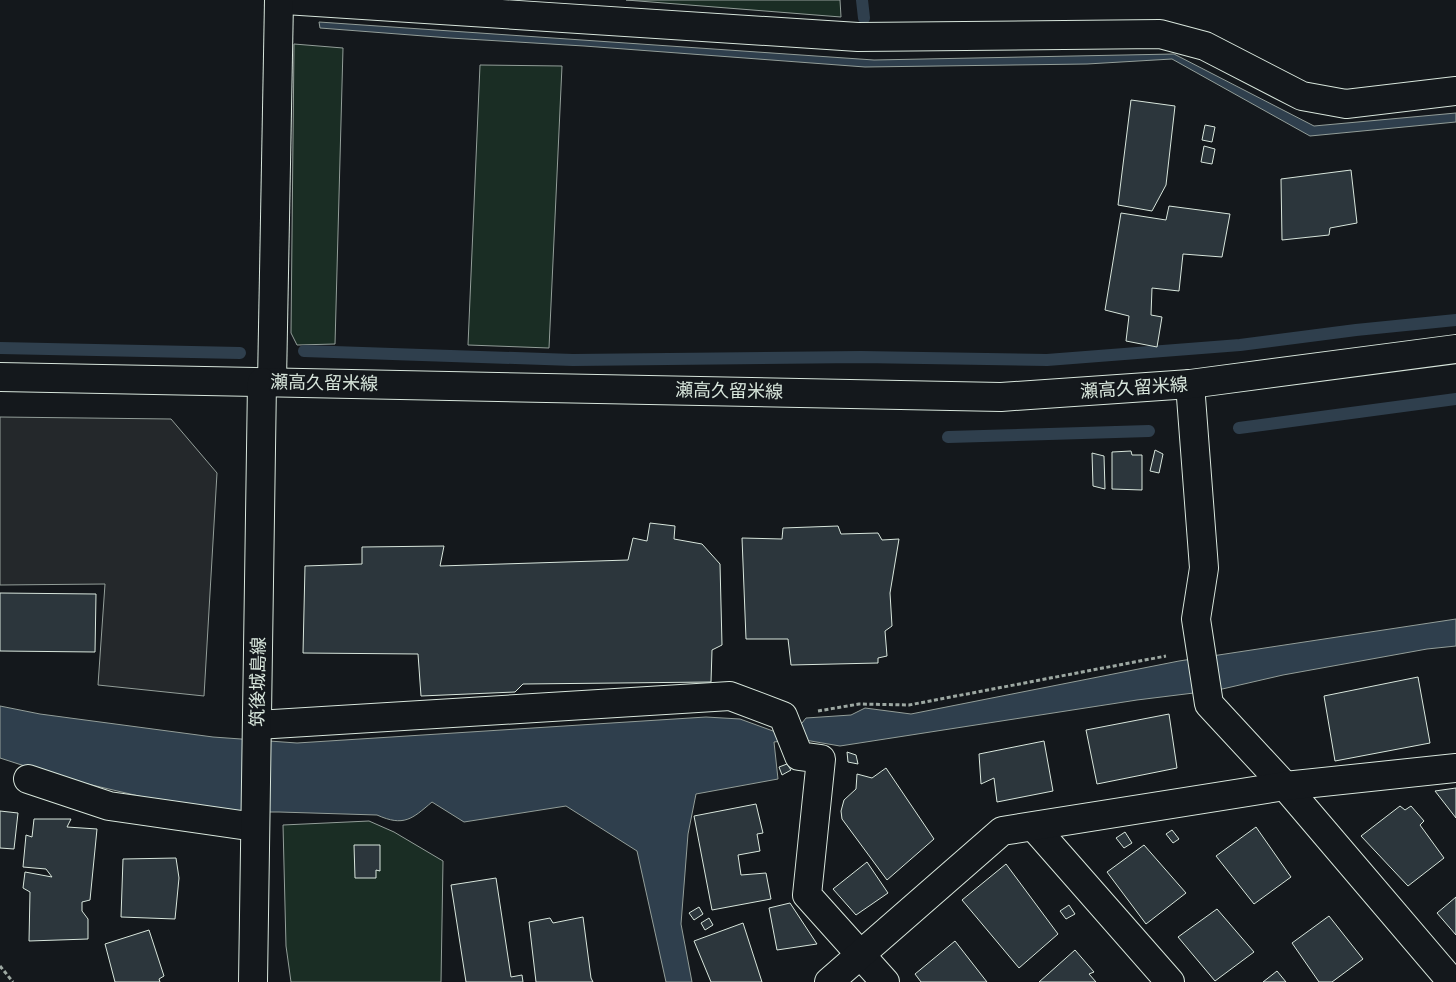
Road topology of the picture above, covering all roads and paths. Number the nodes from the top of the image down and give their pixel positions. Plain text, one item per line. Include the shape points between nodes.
1 (279, 0) edge
2 (285, 0) edge
3 (1456, 91) edge
4 (1456, 349) edge
5 (0, 377) edge
6 (267, 382) junction
7 (1190, 384) junction
8 (1201, 649) junction
9 (783, 716) junction
10 (257, 725) junction
11 (1456, 768) edge
12 (28, 780) dead end
13 (1285, 786) junction
14 (255, 827) junction
15 (1034, 827) junction
16 (861, 954) junction
17 (0, 966) edge
18 (13, 982) edge
19 (253, 982) edge
20 (829, 982) edge
21 (885, 982) edge
22 (1170, 982) edge
23 (1452, 982) edge

1 - 6 street, 筑後城島線
2 - 3 street via 858,37 1160,34 1205,46 1302,96 1346,104
4 - 7 street, 瀬高久留米線
5 - 6 street, 瀬高久留米線
6 - 7 street, 瀬高久留米線 via 1001,397
6 - 10 street, 筑後城島線
7 - 8 street via 1204,568 1196,619
8 - 9 path via 909,705 859,704
8 - 13 street via 1209,704
9 - 10 street via 730,696
9 - 16 street via 799,756 821,759 808,895
10 - 14 street, 筑後城島線
11 - 13 street
12 - 14 street via 109,806
13 - 15 street
13 - 23 street
14 - 19 street, 筑後城島線
15 - 16 street via 1002,831
15 - 22 street
16 - 20 street
16 - 21 street
17 - 18 path

